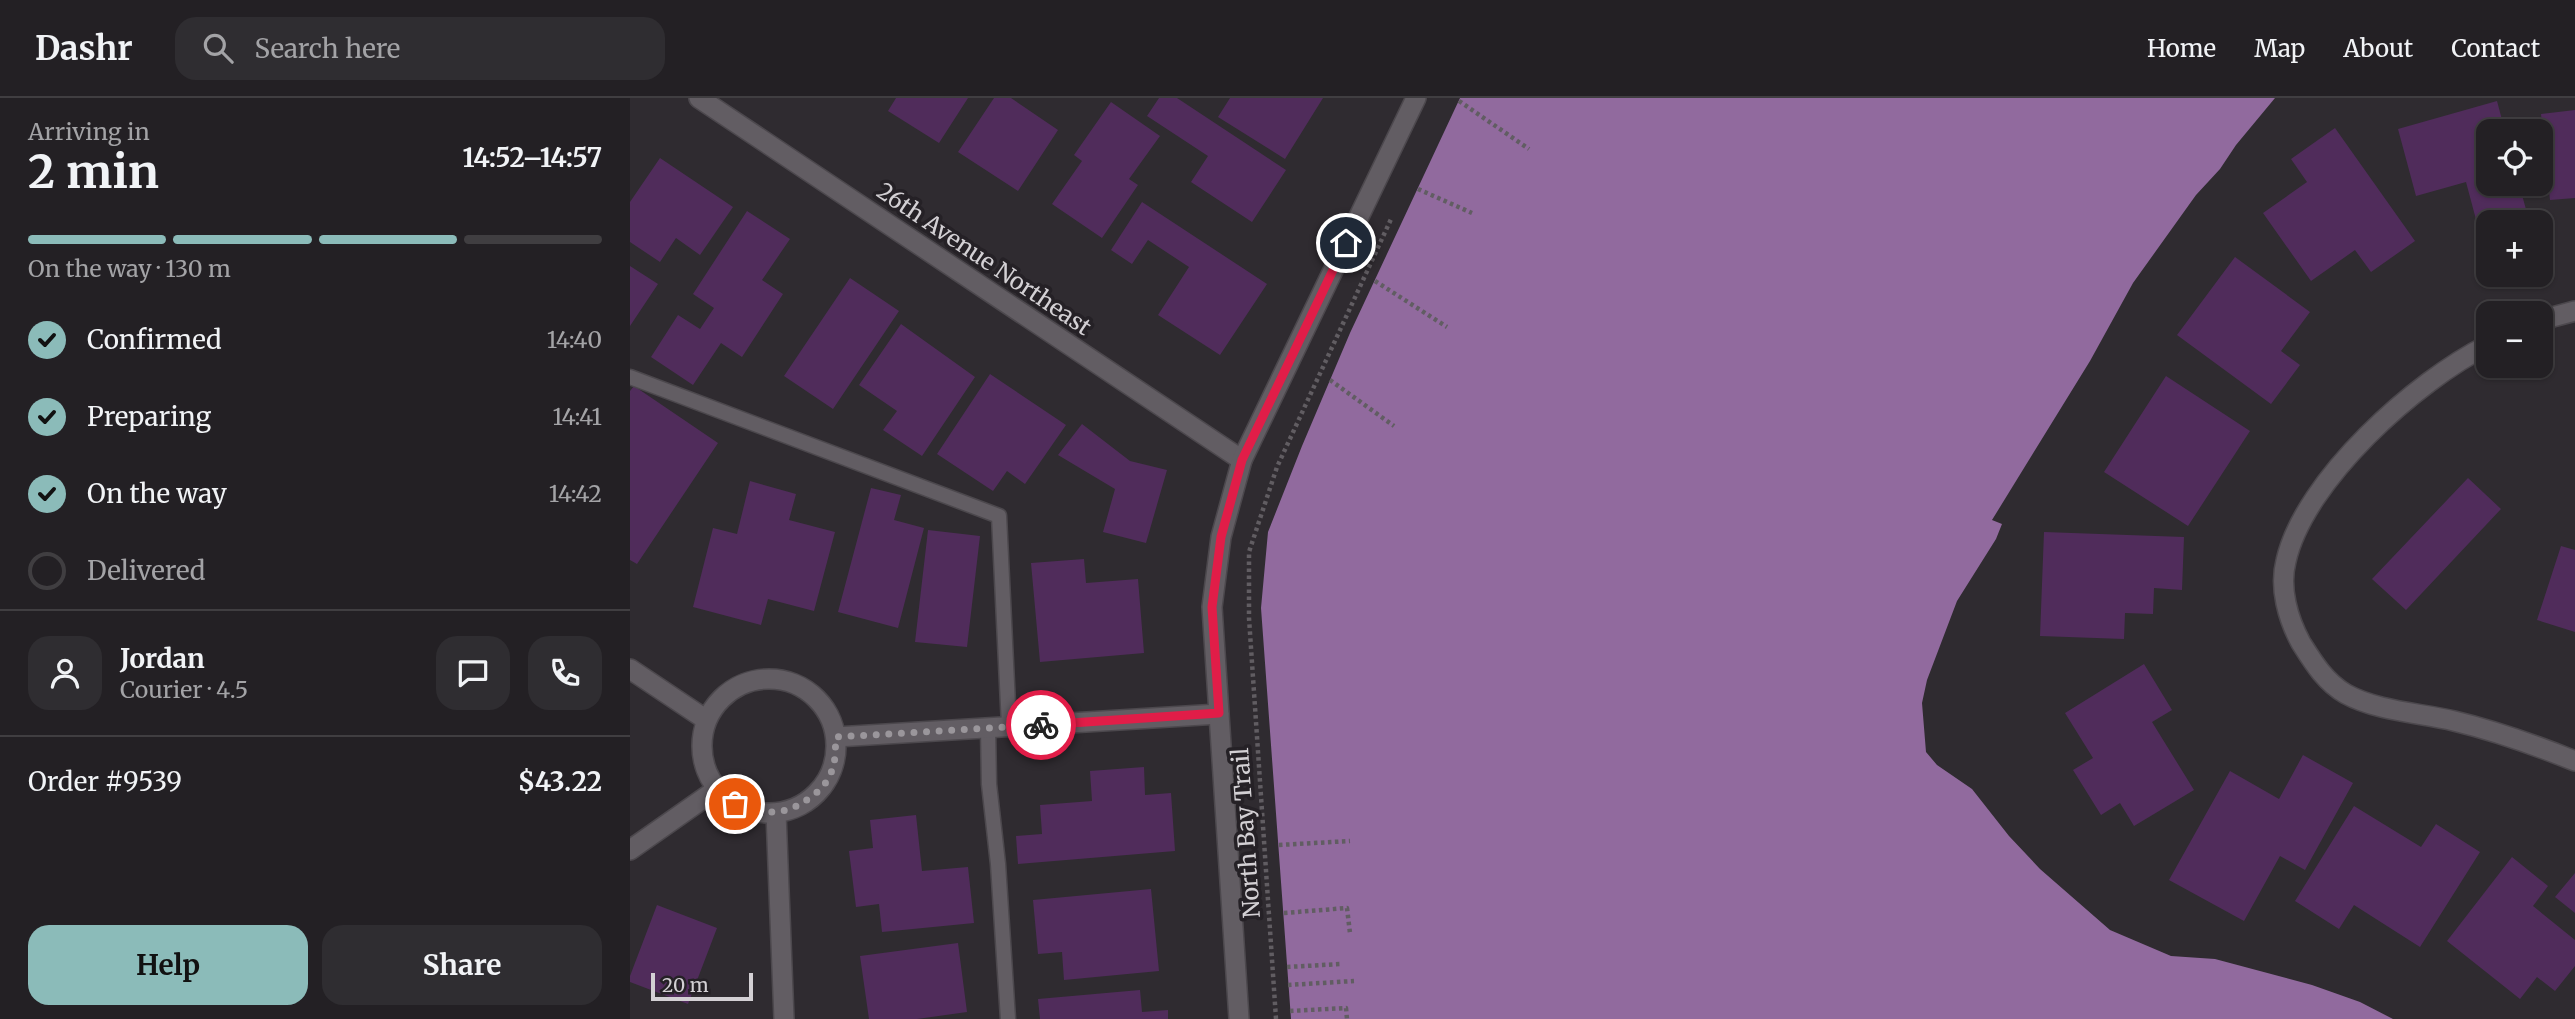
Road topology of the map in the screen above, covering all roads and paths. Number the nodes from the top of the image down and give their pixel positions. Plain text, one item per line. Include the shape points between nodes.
1 (699, 98) edge
2 (1416, 98) edge
3 (1459, 101) dead end
4 (1529, 149) dead end
5 (1418, 189) dead end
6 (1396, 209) dead end
7 (1472, 213) dead end
8 (1375, 281) dead end
9 (2575, 311) edge
10 (2553, 317) edge
11 (1447, 327) dead end
12 (2476, 353) edge
13 (630, 377) edge
14 (1330, 380) dead end
15 (1394, 426) dead end
16 (1242, 460) junction
17 (630, 669) edge
18 (1219, 713) junction
19 (705, 719) junction
20 (1009, 726) junction
21 (988, 728) junction
22 (836, 737) junction
23 (2575, 761) edge
24 (717, 789) junction
25 (776, 813) junction
26 (1350, 841) dead end
27 (1279, 845) dead end
28 (630, 850) edge
29 (1284, 913) dead end
30 (1350, 933) dead end
31 (1341, 964) dead end
32 (1287, 967) dead end
33 (1354, 981) dead end
34 (1288, 985) dead end
35 (1290, 1011) dead end
36 (784, 1019) edge
37 (1008, 1019) edge
38 (1239, 1019) edge
39 (1276, 1019) edge
40 (1347, 1019) edge

1 - 16 street, 26th Avenue Northeast
2 - 16 street
3 - 4 path
5 - 7 path
6 - 39 path, North Bay Trail via 1277,467 1250,551 1249,618
8 - 11 path
9 - 10 street
12 - 23 street via 2366,436 2324,485 2297,529 2285,562 2284,598 2297,635 2317,669 2346,694 2511,736
13 - 20 lane via 999,516
14 - 15 path
16 - 18 street via 1221,537 1212,607
17 - 19 street
18 - 20 street
18 - 38 street
19 - 22 street via 727,693 743,684 786,681 807,691 828,715
19 - 24 street via 702,753
20 - 21 street
21 - 22 street
21 - 37 lane
22 - 25 street via 832,770 821,790 799,807
24 - 25 street via 735,804
24 - 28 street
25 - 36 street
26 - 27 path
29 - 30 path via 1347,908
31 - 32 path
33 - 34 path
35 - 40 path via 1346,1008

